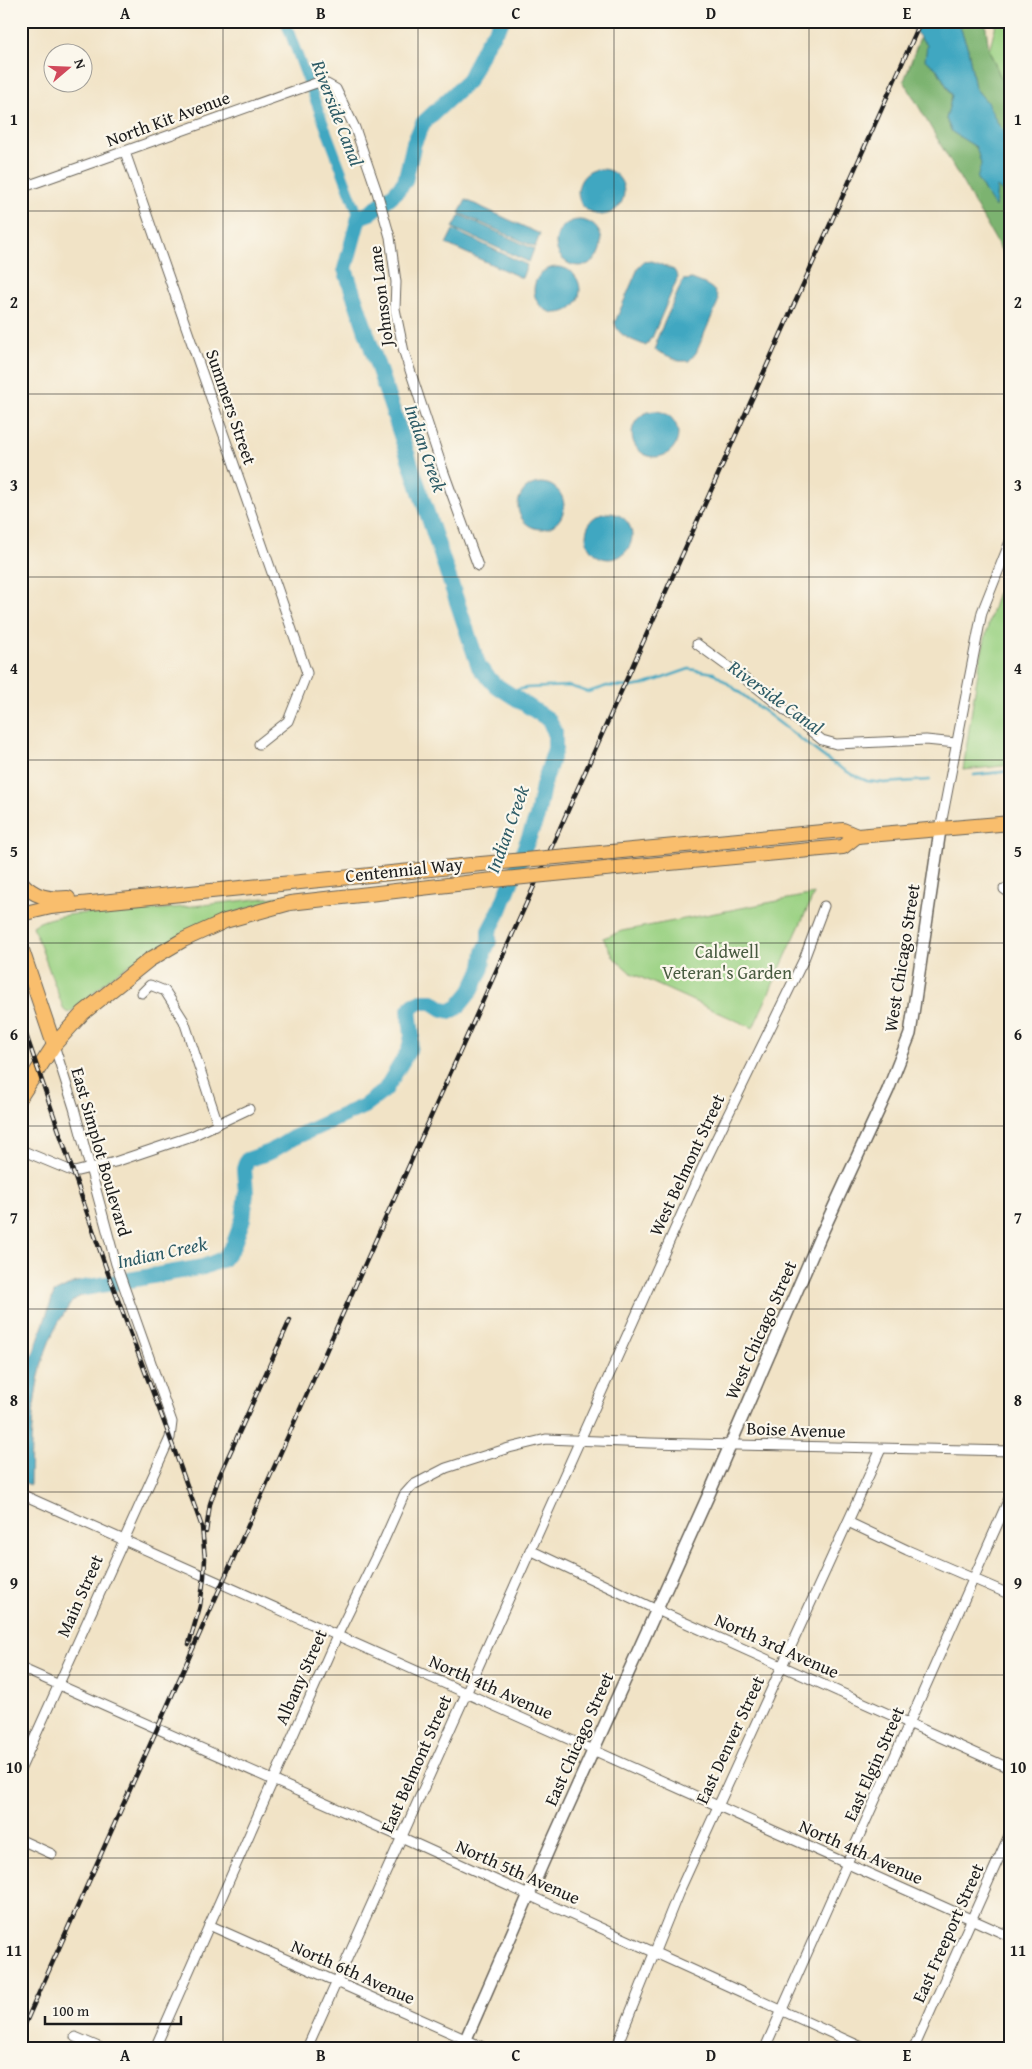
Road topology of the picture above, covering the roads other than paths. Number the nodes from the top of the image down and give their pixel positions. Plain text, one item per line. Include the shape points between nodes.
1 (327, 84) joint
2 (125, 152) junction
3 (21, 188) edge
4 (1011, 539) edge
5 (478, 566) dead end
6 (697, 644) dead end
7 (956, 743) junction
8 (259, 744) dead end
9 (1011, 823) edge
10 (940, 830) junction
11 (857, 836) junction
12 (21, 882) edge
13 (240, 889) junction
14 (824, 906) dead end
15 (21, 914) edge
16 (21, 948) edge
17 (142, 993) dead end
18 (54, 1045) junction
19 (21, 1096) edge
20 (249, 1109) dead end
21 (218, 1124) junction
22 (21, 1150) edge
23 (90, 1169) junction
24 (170, 1438) joint
25 (580, 1439) junction
26 (730, 1445) junction
27 (881, 1449) junction
28 (1011, 1451) edge
29 (21, 1494) edge
30 (1011, 1494) edge
31 (848, 1522) junction
32 (123, 1540) junction
33 (530, 1550) junction
34 (973, 1579) junction
35 (1011, 1595) edge
36 (657, 1610) junction
37 (337, 1636) junction
38 (782, 1666) junction
39 (21, 1668) edge
40 (58, 1685) junction
41 (466, 1693) junction
42 (910, 1724) junction
43 (593, 1750) junction
44 (21, 1768) edge
45 (1011, 1769) edge
46 (274, 1780) junction
47 (718, 1806) junction
48 (1011, 1831) edge
49 (401, 1837) junction
50 (21, 1840) edge
51 (52, 1854) dead end
52 (847, 1864) junction
53 (529, 1895) junction
54 (971, 1919) junction
55 (209, 1925) junction
56 (1011, 1937) edge
57 (655, 1953) junction
58 (336, 1982) junction
59 (782, 2010) junction
60 (75, 2037) dead end
61 (463, 2043) edge
62 (101, 2048) edge
63 (155, 2048) edge
64 (307, 2048) edge
65 (485, 2048) edge
66 (616, 2048) edge
67 (765, 2048) edge
68 (864, 2048) edge
69 (914, 2048) edge

1 - 2 street, North Kit Avenue via 303,88
1 - 5 street, Johnson Lane via 336,89 355,128 385,216 396,282 395,309 404,352
2 - 3 street, North Kit Avenue
2 - 8 street, Summers Street via 307,673 288,721
4 - 7 street, West Chicago Street via 982,612
6 - 7 street via 822,740 836,744 926,740
7 - 10 street, West Chicago Street
9 - 10 main road, Centennial Way
10 - 11 main road, Centennial Way
10 - 26 street, West Chicago Street via 910,1034
11 - 13 main road, Centennial Way, bridge via 843,830
11 - 18 main road, Centennial Way, bridge via 843,847 290,902 225,921 149,960 83,1013
12 - 13 main road via 34,893 56,899 215,884
13 - 15 main road, Centennial Way via 51,907
14 - 25 street, West Belmont Street via 804,959 704,1164
16 - 18 main road
17 - 21 street via 150,985 165,991 184,1021
18 - 19 main road, Centennial Way
18 - 23 street, East Simplot Boulevard
20 - 21 street
21 - 23 street via 192,1136
22 - 23 street via 74,1172
23 - 24 street, East Simplot Boulevard via 116,1264 168,1406 172,1422
24 - 32 street, Main Street
25 - 26 street, Boise Avenue
25 - 33 street, East Belmont Street
25 - 37 street, Albany Street via 546,1439 509,1448 446,1468 413,1485 404,1495
26 - 27 street, Boise Avenue
26 - 36 street, East Chicago Street
27 - 28 street, Boise Avenue
27 - 31 street, East Denver Street
29 - 32 street, North 4th Avenue
30 - 34 street, East Elgin Street
31 - 34 street
31 - 38 street, East Denver Street
32 - 37 street, North 4th Avenue
32 - 40 street, Main Street
33 - 36 street, North 3rd Avenue
33 - 41 street, East Belmont Street
34 - 35 street
34 - 42 street, East Elgin Street
36 - 38 street, North 3rd Avenue
36 - 43 street, East Chicago Street
37 - 41 street, North 4th Avenue
37 - 46 street, Albany Street
38 - 42 street, North 3rd Avenue
38 - 47 street, East Denver Street
39 - 40 street, North 5th Avenue
40 - 44 street, Main Street
40 - 46 street, North 5th Avenue
41 - 43 street, North 4th Avenue
41 - 49 street, East Belmont Street
42 - 45 street, North 3rd Avenue
42 - 52 street, East Elgin Street
43 - 47 street, North 4th Avenue
43 - 53 street, East Chicago Street
46 - 49 street, North 5th Avenue
46 - 55 street, Albany Street
47 - 52 street, North 4th Avenue
47 - 57 street, East Denver Street
48 - 54 street, East Freeport Street
49 - 53 street, North 5th Avenue
49 - 58 street, East Belmont Street
50 - 51 street
52 - 54 street, North 4th Avenue
52 - 59 street, East Elgin Street
53 - 57 street, North 5th Avenue
53 - 61 street, East Chicago Street
54 - 56 street, North 4th Avenue
54 - 69 street, East Freeport Street
55 - 58 street, North 6th Avenue
55 - 63 street, Albany Street
57 - 59 street, North 5th Avenue
57 - 66 street, East Denver Street
58 - 61 street, North 6th Avenue
58 - 64 street, East Belmont Street
59 - 67 street, East Elgin Street
59 - 68 street, North 5th Avenue
60 - 62 street
61 - 65 street, North 6th Avenue

